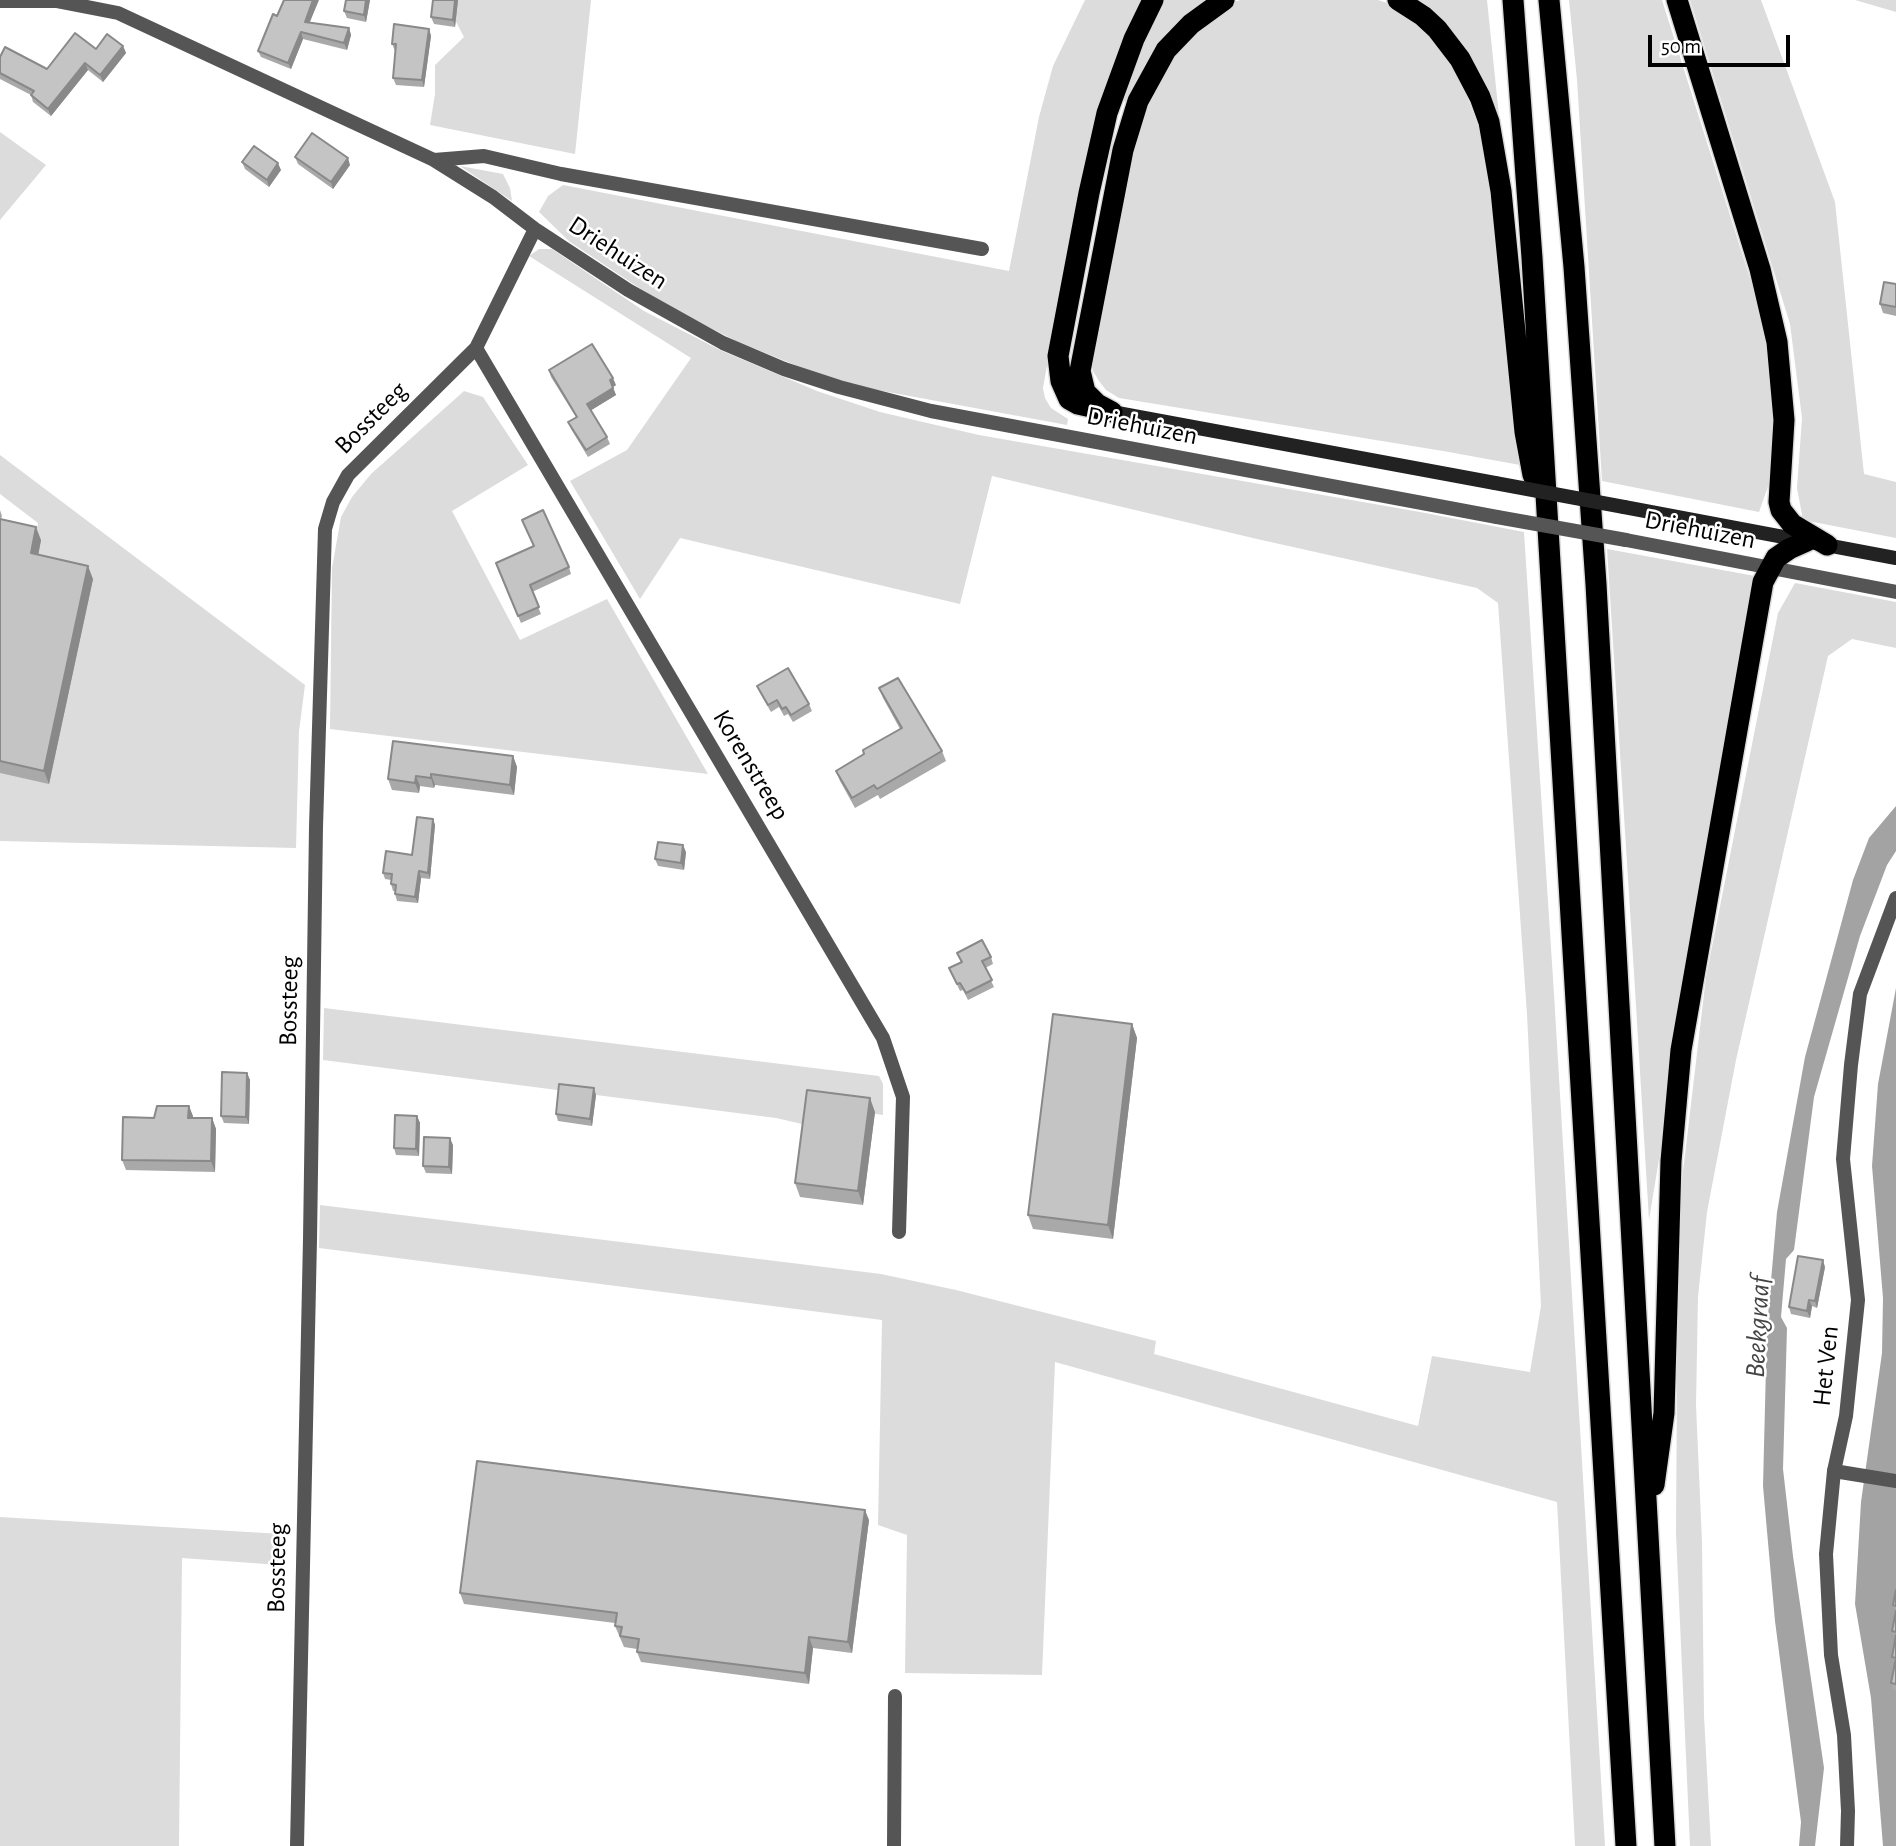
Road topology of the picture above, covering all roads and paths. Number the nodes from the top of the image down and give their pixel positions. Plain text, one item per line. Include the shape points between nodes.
1 (1153, 0) edge
2 (1224, 0) edge
3 (1398, 0) edge
4 (1513, 0) edge
5 (1549, 0) edge
6 (1676, 0) edge
7 (0, 1) edge
8 (434, 160) junction
9 (536, 229) junction
10 (982, 248) dead end
11 (476, 348) junction
12 (1112, 412) junction
13 (1817, 543) junction
14 (1896, 558) edge
15 (1549, 559) junction
16 (1769, 568) junction
17 (1896, 592) edge
18 (1896, 898) edge
19 (899, 1232) dead end
20 (1834, 1471) junction
21 (1896, 1481) edge
22 (1648, 1535) junction
23 (895, 1696) dead end
24 (297, 1846) edge
25 (894, 1846) edge
26 (1626, 1846) edge
27 (1665, 1846) edge
28 (1847, 1846) edge

1 - 12 highway via 1107,113 1058,356 1069,399
2 - 12 highway via 1166,50 1138,101 1123,150 1080,371 1085,392
3 - 15 highway via 1437,29 1461,59 1489,122 1501,191 1525,432
4 - 15 highway
5 - 22 highway via 1574,267 1596,584
6 - 13 highway via 1760,269 1777,342 1784,421 1781,510
7 - 8 street, Driehuizen via 56,1 118,13
8 - 9 street, Driehuizen
8 - 10 street, Driehuizen via 484,156 561,174
9 - 11 street, Bossteeg
9 - 16 street, Driehuizen, bridge via 628,290 723,343 839,387 931,411
11 - 19 street, Korenstreep via 883,1038 903,1097
11 - 24 street, Bossteeg via 348,475 325,529
12 - 13 main road, Driehuizen, bridge
13 - 14 main road, Driehuizen
13 - 16 highway via 1789,549
15 - 26 highway
16 - 17 street, Driehuizen
16 - 22 highway via 1681,1050 1671,1161 1664,1413
18 - 20 street, Het Ven via 1860,994 1851,1065 1843,1159 1858,1300 1846,1416
20 - 21 street
20 - 28 street, Het Ven via 1826,1554 1831,1655 1844,1735
22 - 27 highway
23 - 25 street

